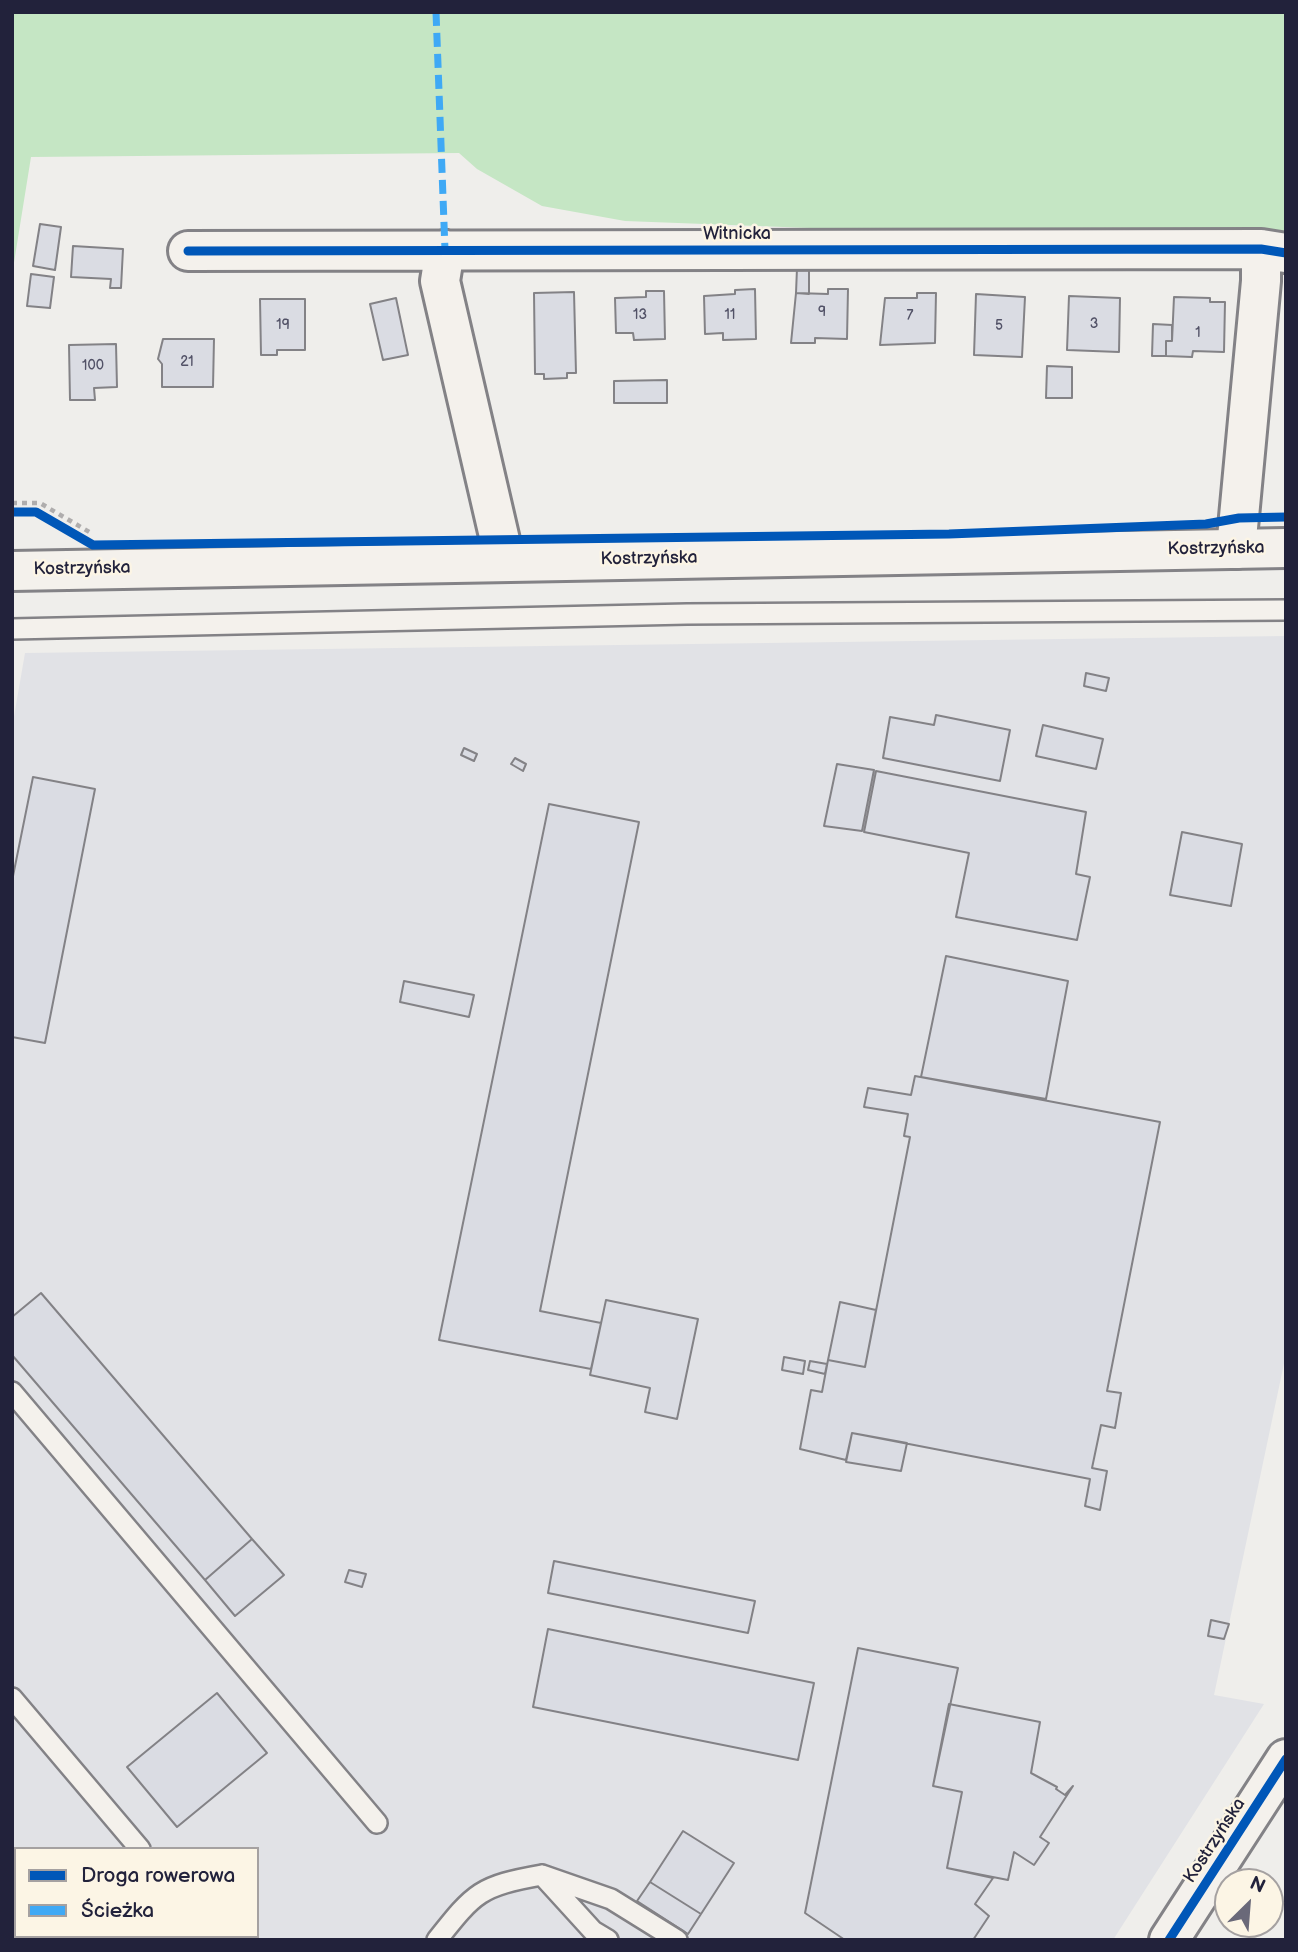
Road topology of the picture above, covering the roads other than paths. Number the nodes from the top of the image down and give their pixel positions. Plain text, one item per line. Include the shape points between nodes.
1 (445, 250) junction
2 (188, 251) dead end
3 (1273, 251) edge
4 (1286, 548) edge
5 (1236, 549) junction
6 (505, 562) junction
7 (12, 571) edge
8 (1286, 610) edge
9 (12, 629) edge
10 (12, 1392) edge
11 (12, 1698) edge
12 (1286, 1759) edge
13 (377, 1823) dead end
14 (138, 1847) edge
15 (542, 1875) junction
16 (437, 1940) edge
17 (608, 1940) edge
18 (677, 1940) edge
19 (1169, 1940) edge

1 - 2 street, Witnicka
1 - 3 street, Witnicka
1 - 6 street via 440,281
3 - 5 street via 1261,281
4 - 5 street, Kostrzyńska
5 - 6 street, Kostrzyńska
6 - 7 street, Kostrzyńska
8 - 9 lane via 687,614
10 - 13 lane
11 - 14 lane
12 - 19 street, Kostrzyńska
15 - 16 lane via 505,1882 471,1897
15 - 17 lane via 593,1931
15 - 18 lane via 611,1899

